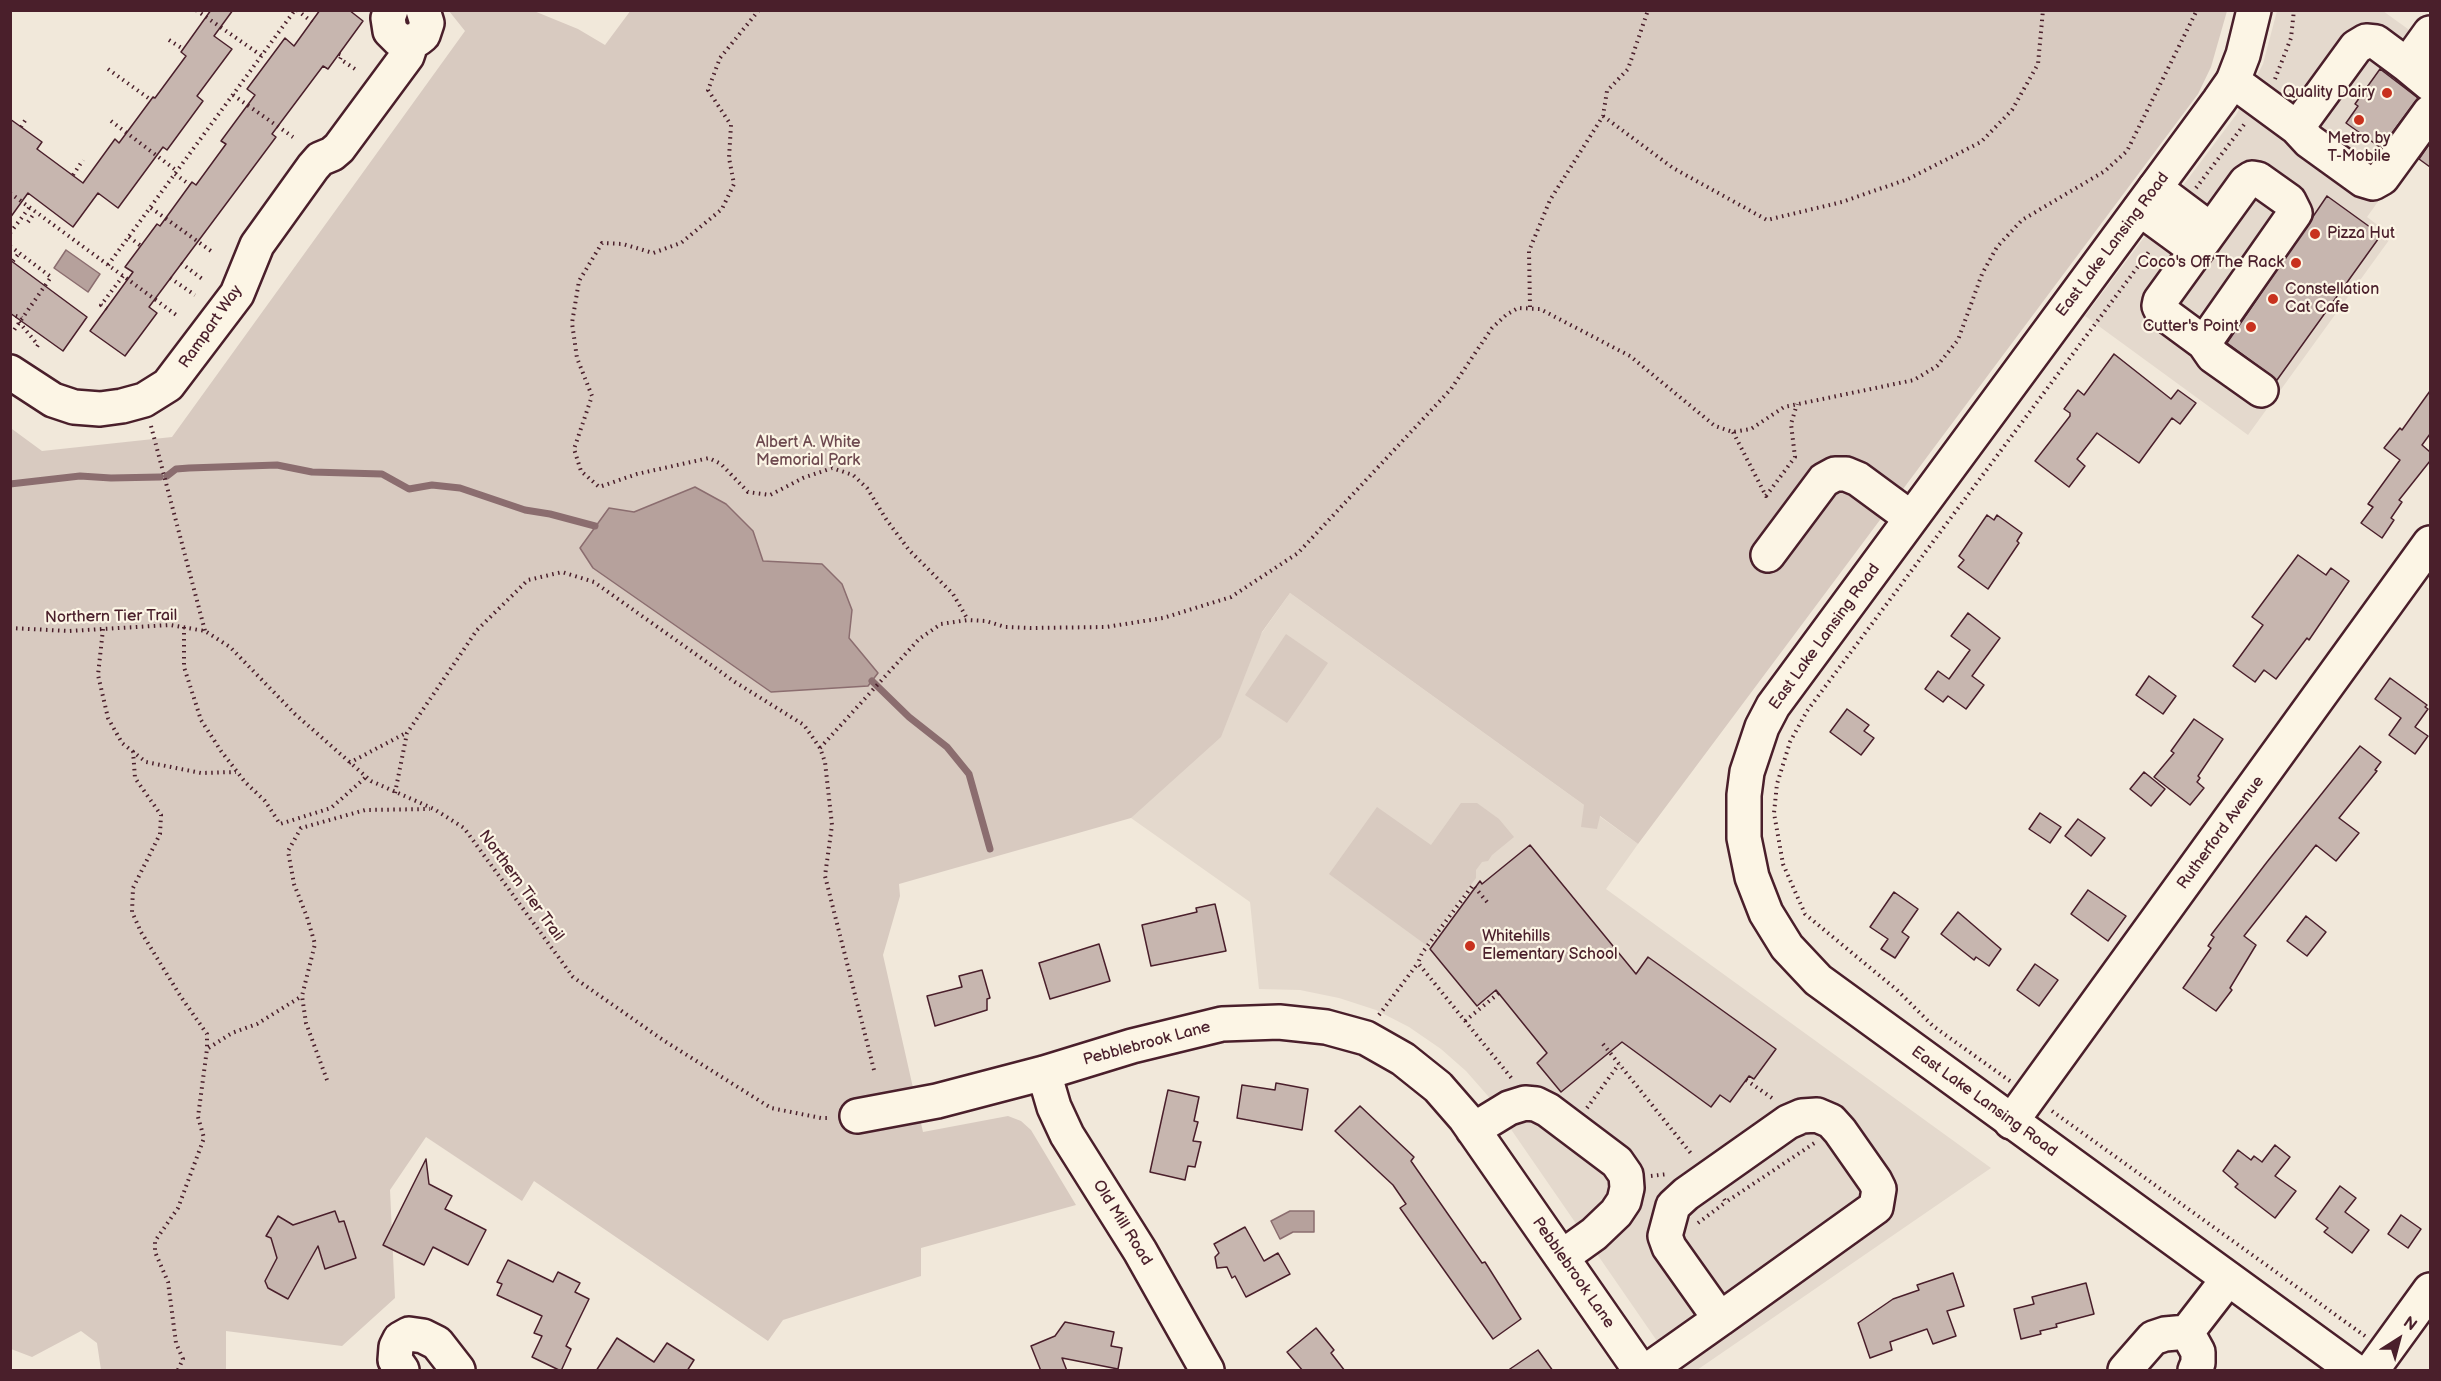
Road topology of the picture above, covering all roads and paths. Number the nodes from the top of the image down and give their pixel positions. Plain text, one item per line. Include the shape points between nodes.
1 (196, 10) edge
2 (296, 10) edge
3 (391, 10) edge
4 (423, 10) edge
5 (759, 10) edge
6 (1648, 10) edge
7 (2043, 10) edge
8 (2197, 10) edge
9 (2254, 10) edge
10 (2294, 10) edge
11 (2417, 10) edge
12 (2430, 21) edge
13 (312, 22) dead end
14 (2430, 33) edge
15 (169, 40) dead end
16 (412, 41) junction
17 (183, 49) dead end
18 (339, 54) dead end
19 (262, 56) junction
20 (108, 69) dead end
21 (355, 69) dead end
22 (2419, 74) edge
23 (2233, 81) junction
24 (233, 94) junction
25 (151, 100) dead end
26 (2261, 102) junction
27 (2430, 112) edge
28 (1603, 116) junction
29 (26, 119) dead end
30 (111, 121) dead end
31 (21, 127) dead end
32 (2297, 128) junction
33 (292, 137) dead end
34 (83, 160) dead end
35 (176, 173) junction
36 (73, 176) dead end
37 (190, 184) dead end
38 (10, 193) edge
39 (2148, 198) junction
40 (151, 207) junction
41 (29, 208) junction
42 (35, 212) junction
43 (2174, 218) junction
44 (28, 222) dead end
45 (10, 233) edge
46 (129, 237) junction
47 (2204, 240) junction
48 (10, 246) edge
49 (141, 246) dead end
50 (211, 251) dead end
51 (19, 253) junction
52 (12, 261) dead end
53 (182, 263) dead end
54 (108, 265) junction
55 (123, 276) junction
56 (170, 278) dead end
57 (205, 281) dead end
58 (195, 295) dead end
59 (1530, 307) junction
60 (107, 309) dead end
61 (10, 314) edge
62 (179, 317) dead end
63 (21, 320) junction
64 (12, 333) edge
65 (2204, 343) junction
66 (35, 350) dead end
67 (10, 372) edge
68 (2260, 390) dead end
69 (144, 400) junction
70 (1797, 404) junction
71 (1733, 432) junction
72 (1911, 518) junction
73 (2430, 543) edge
74 (1768, 555) dead end
75 (968, 620) junction
76 (184, 627) junction
77 (10, 628) edge
78 (103, 629) junction
79 (205, 631) junction
80 (407, 733) junction
81 (820, 748) junction
82 (133, 752) junction
83 (350, 763) junction
84 (237, 772) junction
85 (366, 777) junction
86 (395, 793) junction
87 (434, 809) junction
88 (1487, 902) dead end
89 (1418, 963) junction
90 (1499, 993) dead end
91 (302, 996) junction
92 (1466, 1021) junction
93 (1366, 1038) junction
94 (1604, 1044) dead end
95 (207, 1049) junction
96 (1619, 1064) junction
97 (874, 1070) dead end
98 (1044, 1073) junction
99 (327, 1080) dead end
100 (1515, 1082) dead end
101 (2030, 1096) junction
102 (850, 1117) joint
103 (2011, 1122) junction
104 (1572, 1128) junction
105 (1473, 1130) junction
106 (1817, 1142) dead end
107 (1717, 1190) junction
108 (1692, 1227) dead end
109 (1562, 1257) junction
110 (2228, 1279) junction
111 (2430, 1290) edge
112 (1720, 1319) junction
113 (2187, 1332) junction
114 (2379, 1361) edge
115 (178, 1371) edge
116 (402, 1371) edge
117 (458, 1371) edge
118 (1207, 1371) edge
119 (1641, 1371) edge
120 (1648, 1371) edge
121 (2125, 1371) edge
122 (2195, 1371) edge
123 (2354, 1371) edge

1 - 19 path
2 - 13 path
2 - 19 path
3 - 16 street via 390,31 399,40
4 - 16 street, Rampart Way via 426,29
5 - 75 path via 720,58 708,90 731,125 729,158 734,184 722,209 681,243 653,253 623,244 602,243 579,281 572,323 577,358 592,396 574,449 581,471 599,486 709,458 721,464 748,492 770,495 832,468 854,475 909,550 952,594
6 - 28 path via 1628,69 1606,91
7 - 28 path via 2038,64 2012,110 1981,142 1908,179 1842,202 1767,220 1673,168
8 - 70 path via 2127,151 2105,171 2022,220 1997,247 1982,274 1958,340 1936,366 1914,380 1889,387
9 - 23 street, East Lake Lansing Road
10 - 26 path via 2291,38 2282,65
11 - 12 street
14 - 22 street
15 - 17 path
16 - 69 street, Rampart Way via 407,56 339,148 313,167 257,245 237,294 175,378
18 - 21 path
19 - 24 path
20 - 25 path
22 - 32 street via 2376,42 2366,41 2356,47
23 - 26 street
23 - 39 street, East Lake Lansing Road
24 - 33 path
24 - 35 path
26 - 32 street
26 - 43 path
27 - 32 street via 2382,178 2373,183 2354,174
28 - 59 path via 1550,200 1529,251
29 - 31 path
30 - 35 path
34 - 36 path
35 - 37 path
35 - 40 path
38 - 41 path
39 - 43 street
39 - 72 street, East Lake Lansing Road
40 - 46 path
40 - 50 path
41 - 42 path
41 - 45 path
42 - 44 path
42 - 54 path
43 - 47 street
43 - 101 path via 1807,711 1790,742 1777,784 1774,813 1783,864 1805,914 1934,1026
46 - 49 path
46 - 54 path
47 - 65 street via 2159,306
47 - 65 street via 2252,178 2289,201 2295,213
48 - 51 path
51 - 52 path
51 - 63 path via 51,277
53 - 57 path
54 - 55 path
55 - 60 path via 101,305
55 - 62 path
56 - 58 path
59 - 71 path via 1630,356 1715,426
59 - 75 path via 1518,308 1492,328 1452,389 1298,554 1231,597 1163,618 1106,627 1005,627
61 - 63 path
63 - 64 path
63 - 66 path via 38,345
65 - 68 street via 2213,356
67 - 69 street, Rampart Way via 53,400 74,408 100,409
69 - 79 path
70 - 71 path via 1784,407 1751,429
70 - 71 path via 1791,424 1795,457 1766,496
72 - 74 street via 1858,479 1835,474 1824,480
72 - 103 street, East Lake Lansing Road via 1787,686 1762,727 1744,795 1747,858 1766,913 1799,962 1838,996
73 - 101 street, Rutherford Avenue
75 - 81 path via 941,624 919,639
76 - 78 path, Northern Tier Trail
76 - 79 path, Northern Tier Trail
76 - 84 path via 184,667 201,720
77 - 78 path, Northern Tier Trail
78 - 82 path via 99,675 108,718 122,743
79 - 83 path, Northern Tier Trail via 230,647
80 - 81 path via 477,630 528,580 562,572 594,582 646,617 735,682 804,725
80 - 83 path
80 - 86 path
81 - 97 path via 832,825 825,876
82 - 84 path via 146,762 201,773
82 - 95 path via 135,778 161,815 160,834 133,888 132,912 181,998 207,1034
83 - 85 path, Northern Tier Trail
84 - 85 path via 265,801 280,824 331,808
85 - 86 path, Northern Tier Trail
86 - 87 path, Northern Tier Trail
87 - 91 path via 365,810 301,828 288,851 294,884 315,944
87 - 102 path, Northern Tier Trail via 464,828 573,977 771,1108 821,1118
88 - 89 path via 1473,885 1422,952
89 - 92 path
89 - 93 path
90 - 92 path
91 - 95 path
91 - 99 path via 306,1023
92 - 100 path
93 - 98 street, Pebblebrook Lane via 1326,1027 1279,1022 1222,1024
93 - 105 street, Pebblebrook Lane via 1403,1059 1438,1087
94 - 96 path
95 - 115 path via 198,1117 204,1137 178,1208 155,1241 155,1252 168,1282 176,1343 183,1359
96 - 104 path
96 - 107 path
98 - 102 street, Pebblebrook Lane via 937,1101
98 - 118 street, Old Mill Road via 1067,1135 1140,1251
101 - 103 street, Rutherford Avenue
101 - 114 path
103 - 110 street, East Lake Lansing Road
104 - 105 street via 1548,1110 1526,1103 1509,1108
104 - 109 street via 1617,1162 1626,1175 1627,1188 1617,1213
105 - 109 street, Pebblebrook Lane
106 - 107 path
107 - 108 path
107 - 112 street via 1673,1206 1665,1236
107 - 112 street via 1788,1122 1817,1114 1831,1120 1840,1131 1879,1190 1876,1207
109 - 119 street, Pebblebrook Lane
110 - 113 street
110 - 123 street, East Lake Lansing Road
111 - 114 street
112 - 120 street
113 - 121 street via 2153,1338
113 - 122 street via 2198,1352
116 - 117 street via 395,1359 396,1347 409,1334 437,1343

